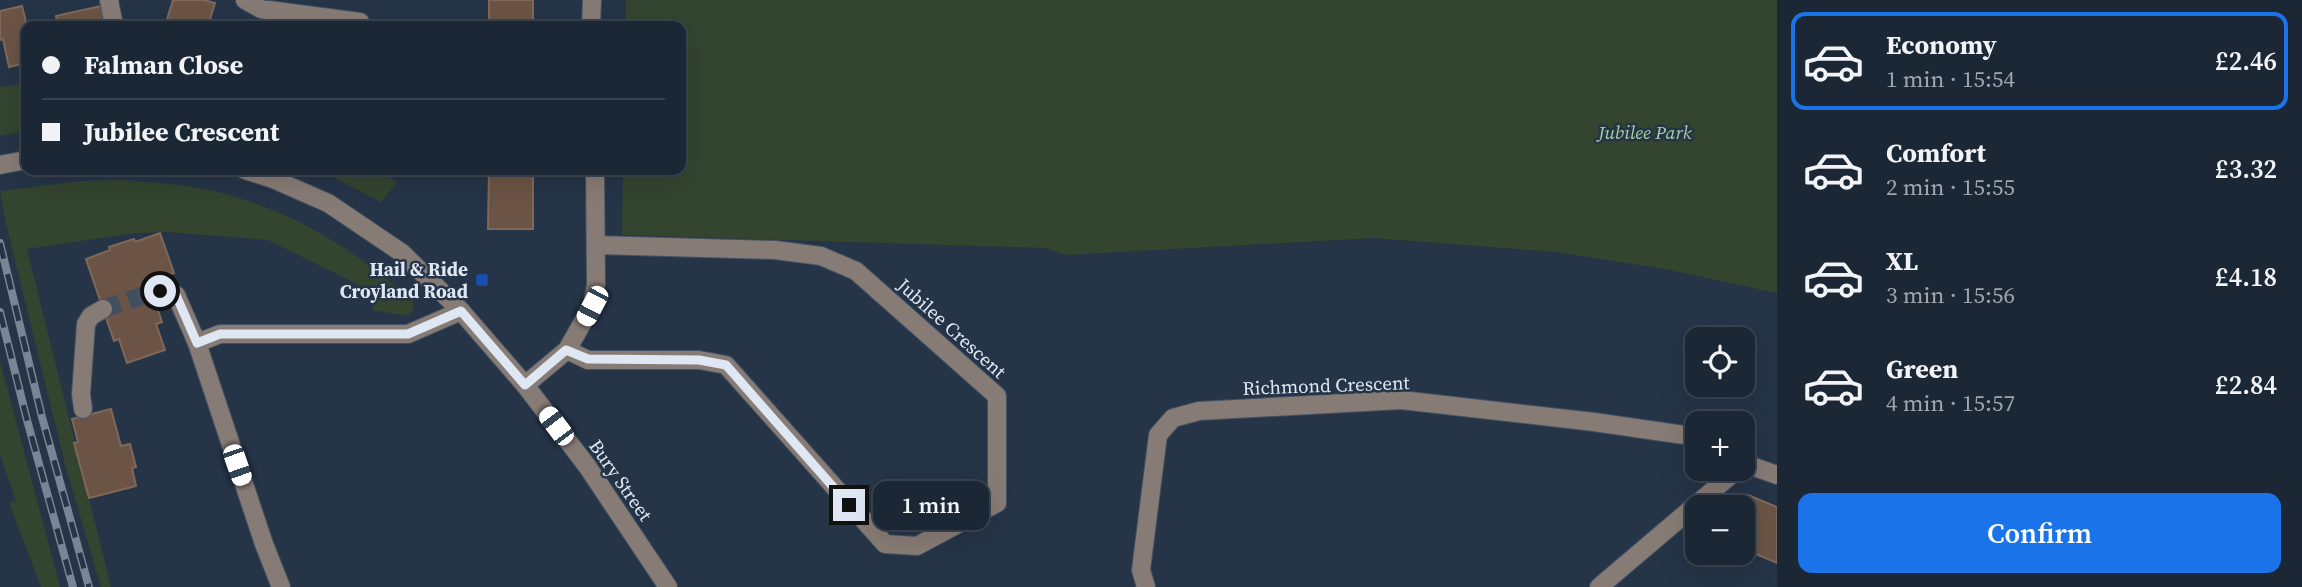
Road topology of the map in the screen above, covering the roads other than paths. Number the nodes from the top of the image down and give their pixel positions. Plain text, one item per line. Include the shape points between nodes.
1 (109, 0) edge
2 (245, 0) edge
3 (592, 0) edge
4 (113, 21) edge
5 (352, 21) edge
6 (591, 21) edge
7 (21, 161) edge
8 (0, 165) edge
9 (261, 175) edge
10 (596, 175) edge
11 (596, 245) junction
12 (151, 293) tunnel mouth
13 (103, 309) tunnel mouth
14 (461, 311) junction
15 (197, 343) junction
16 (566, 350) junction
17 (525, 385) junction
18 (83, 409) dead end
19 (1685, 435) edge
20 (1755, 468) edge
21 (1777, 475) edge
22 (1724, 481) edge
23 (281, 587) edge
24 (668, 587) edge
25 (1146, 587) edge
26 (1599, 587) edge

1 - 4 street
2 - 5 street via 261,9
3 - 6 street
7 - 8 street
9 - 14 street, Bury Street via 328,203 402,253
10 - 11 street
11 - 16 street via 592,306
11 - 16 street, Jubilee Crescent via 775,250 821,256 856,271 997,396 997,503 917,546 885,544 726,365 699,360 588,359
12 - 15 street via 176,295
13 - 18 street via 86,324
14 - 15 street via 408,334 220,334
14 - 17 street, Bury Street
15 - 23 street
16 - 17 street
17 - 24 street, Bury Street
19 - 25 street, Richmond Crescent via 1401,400 1199,411 1173,418 1158,435 1141,569
20 - 21 street
22 - 26 street

